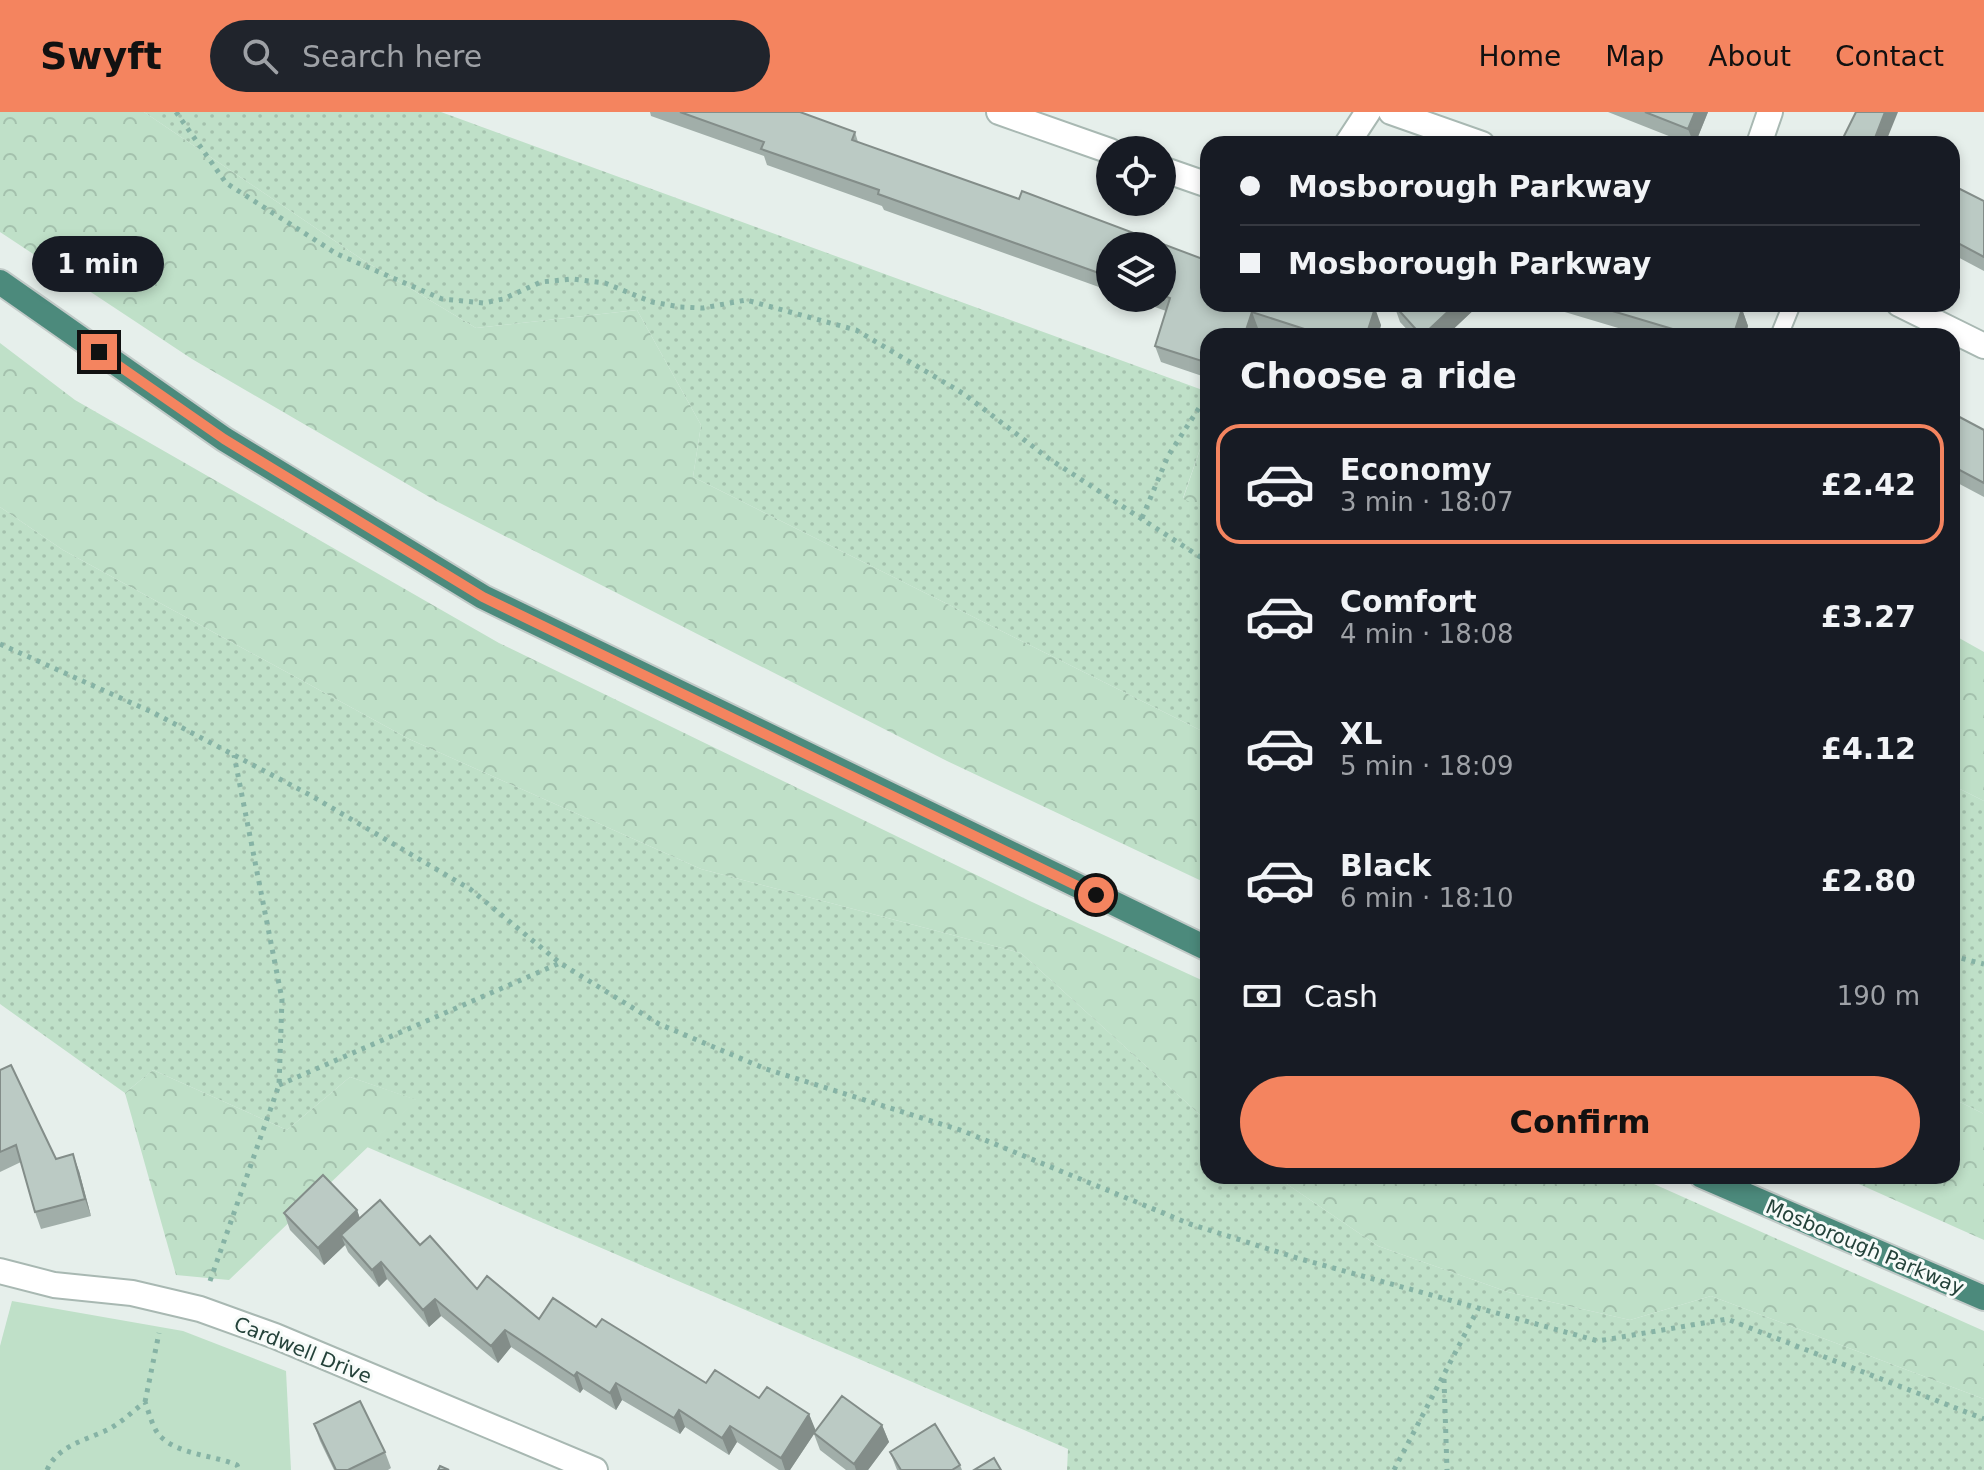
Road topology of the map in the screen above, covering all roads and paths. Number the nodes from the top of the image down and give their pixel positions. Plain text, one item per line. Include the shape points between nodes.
1 (176, 112) edge
2 (999, 112) edge
3 (1368, 112) edge
4 (1391, 112) edge
5 (1770, 112) edge
6 (1352, 136) edge
7 (1459, 136) edge
8 (1762, 136) edge
9 (1096, 146) edge
10 (1176, 174) edge
11 (1200, 182) edge
12 (0, 282) edge
13 (1915, 312) edge
14 (1948, 328) edge
15 (1960, 334) edge
16 (1984, 346) edge
17 (1200, 406) edge
18 (1142, 518) junction
19 (1200, 557) edge
20 (0, 644) edge
21 (233, 755) junction
22 (1200, 945) edge
23 (1960, 958) edge
24 (560, 963) junction
25 (1984, 964) edge
26 (279, 1085) junction
27 (1720, 1184) edge
28 (0, 1271) edge
29 (207, 1289) dead end
30 (1984, 1298) edge
31 (1478, 1309) junction
32 (161, 1324) dead end
33 (1444, 1376) junction
34 (145, 1402) junction
35 (1984, 1419) edge
36 (47, 1470) edge
37 (239, 1470) edge
38 (595, 1470) edge
39 (1394, 1470) edge
40 (1447, 1470) edge

1 - 18 path via 226,183 337,254 442,299 484,303 541,282 572,279 605,283 680,307 746,300 856,330 964,394 1048,458
2 - 9 street
3 - 6 street
4 - 7 street
5 - 8 street
10 - 11 street
12 - 22 highway via 224,439 483,597
13 - 14 street
15 - 16 street
17 - 18 path via 1168,456
18 - 19 path
20 - 21 path
21 - 24 path via 470,889
21 - 26 path via 282,999
23 - 25 path
24 - 26 path
24 - 31 path via 659,1024 766,1069 963,1131 1190,1224
26 - 29 path
27 - 30 highway, Mosborough Parkway
28 - 38 street, Cardwell Drive via 200,1309
31 - 33 path
31 - 35 path via 1598,1341 1727,1319
32 - 34 path
33 - 39 path
33 - 40 path
34 - 36 path via 111,1428 70,1445
34 - 37 path via 158,1435 180,1449 214,1456

